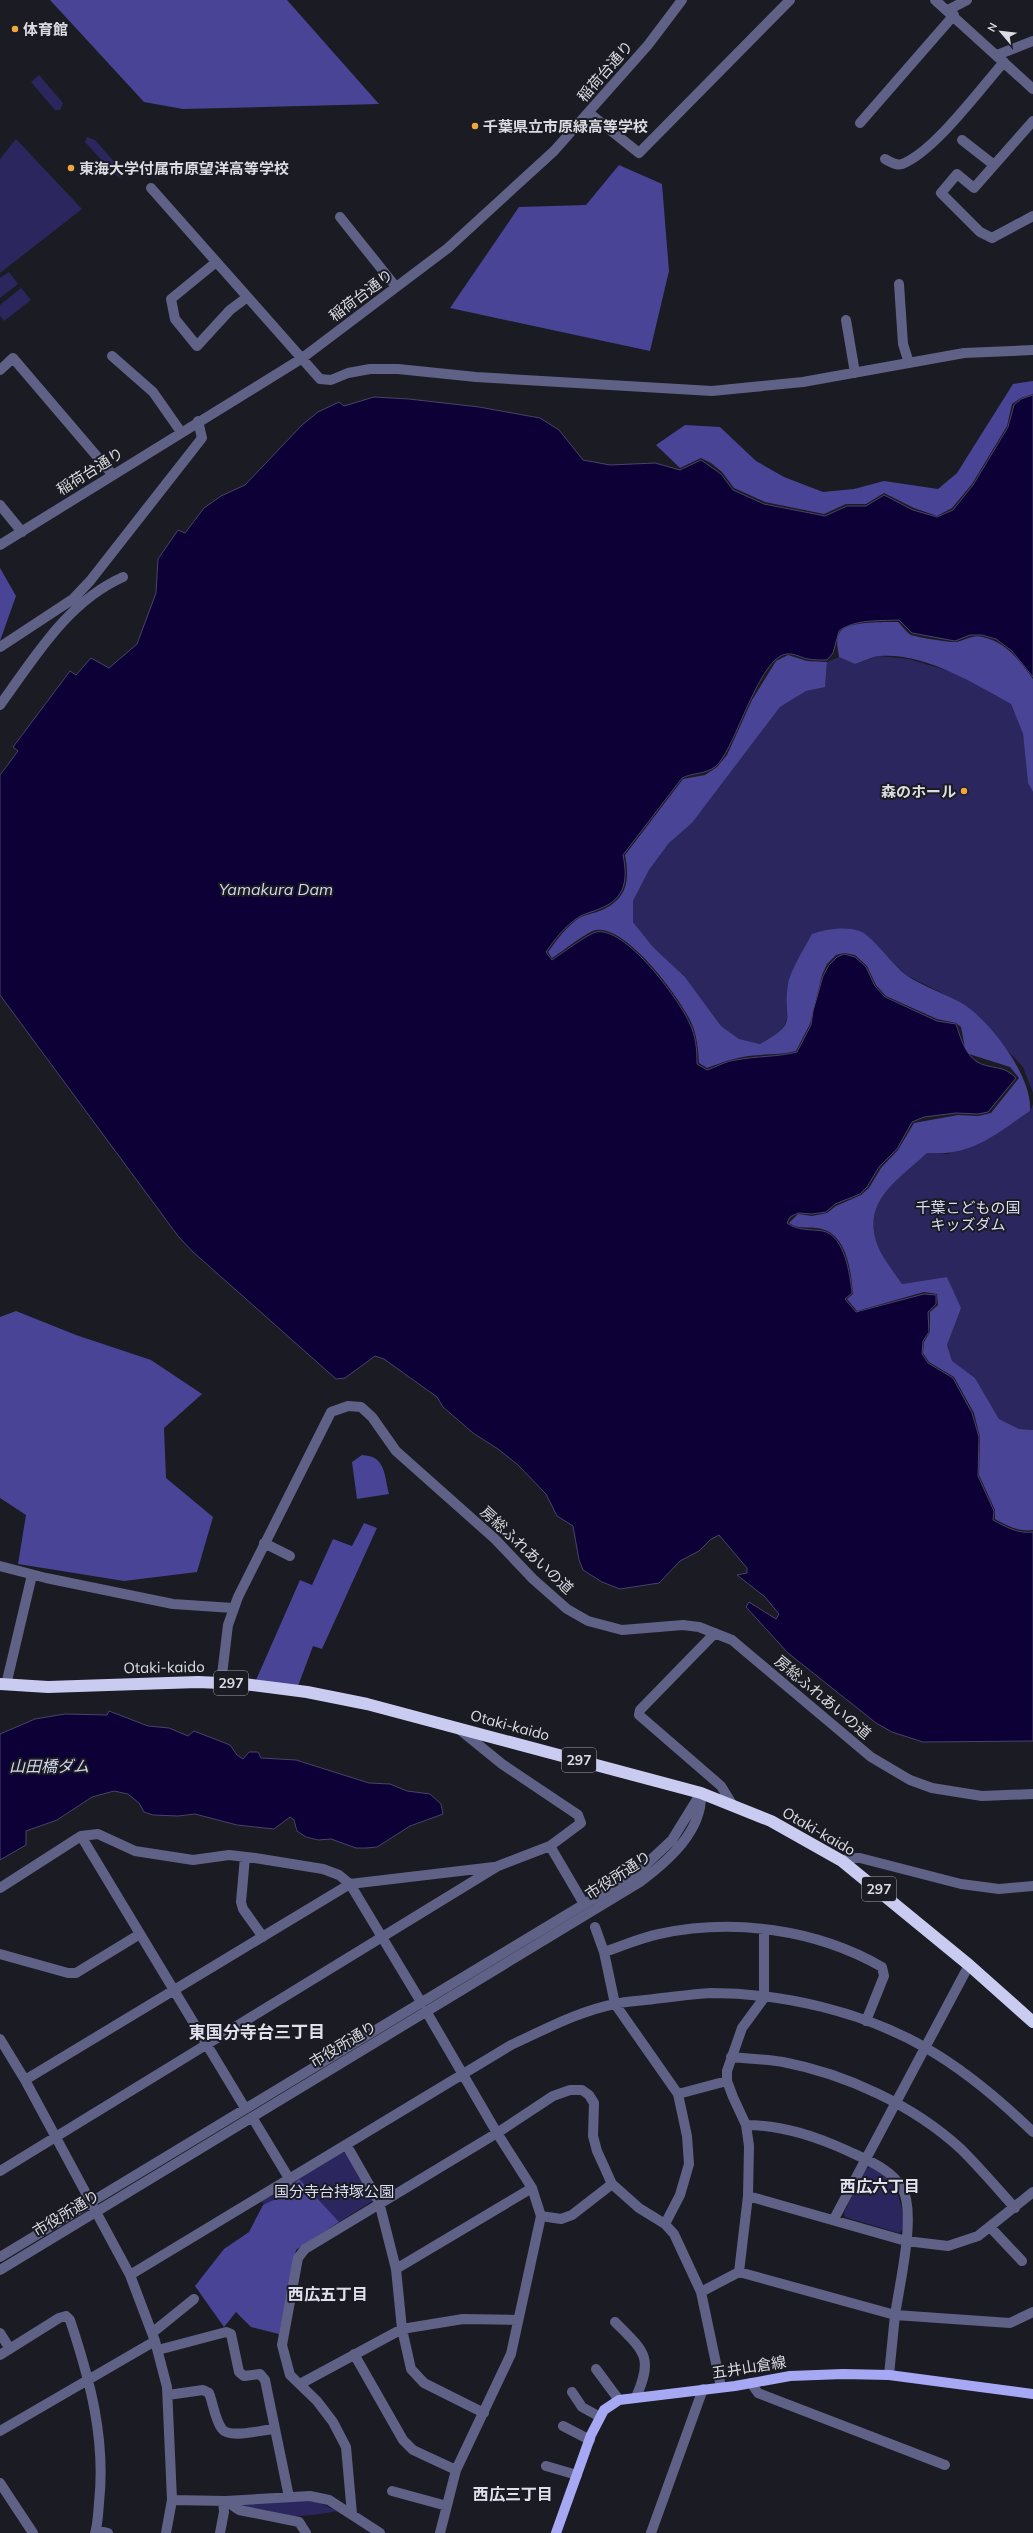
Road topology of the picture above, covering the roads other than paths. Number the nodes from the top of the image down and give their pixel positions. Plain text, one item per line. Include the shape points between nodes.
1 (682, 0) edge
2 (790, 0) edge
3 (935, 0) edge
4 (967, 0) edge
5 (951, 12) junction
6 (1033, 41) edge
7 (1000, 58) junction
8 (1033, 89) edge
9 (589, 114) junction
10 (1033, 121) edge
11 (860, 124) dead end
12 (962, 140) dead end
13 (885, 159) dead end
14 (994, 165) junction
15 (151, 188) dead end
16 (1033, 216) edge
17 (340, 217) dead end
18 (215, 263) junction
19 (899, 284) dead end
20 (396, 287) junction
21 (246, 298) junction
22 (846, 320) dead end
23 (1033, 350) edge
24 (112, 356) dead end
25 (301, 359) junction
26 (909, 363) junction
27 (0, 370) edge
28 (856, 373) junction
29 (198, 421) junction
30 (181, 432) junction
31 (112, 474) junction
32 (0, 505) edge
33 (22, 532) junction
34 (0, 546) edge
35 (123, 577) dead end
36 (0, 647) edge
37 (0, 705) edge
38 (264, 1543) junction
39 (290, 1556) dead end
40 (0, 1566) edge
41 (32, 1575) junction
42 (234, 1608) junction
43 (715, 1632) junction
44 (221, 1683) junction
45 (3, 1684) edge
46 (457, 1727) junction
47 (702, 1793) junction
48 (1033, 1794) edge
49 (732, 1804) junction
50 (81, 1836) junction
51 (550, 1846) junction
52 (245, 1857) junction
53 (842, 1861) junction
54 (498, 1866) junction
55 (350, 1884) junction
56 (1033, 1886) edge
57 (0, 1888) edge
58 (584, 1904) junction
59 (595, 1927) dead end
60 (764, 1930) junction
61 (140, 1934) junction
62 (263, 1936) junction
63 (382, 1938) junction
64 (604, 1952) junction
65 (0, 1954) edge
66 (970, 1965) junction
67 (174, 1990) junction
68 (764, 1998) junction
69 (615, 2004) junction
70 (424, 2006) junction
71 (866, 2021) junction
72 (1033, 2022) edge
73 (0, 2039) edge
74 (207, 2044) junction
75 (925, 2047) junction
76 (731, 2057) junction
77 (462, 2074) junction
78 (25, 2080) junction
79 (727, 2081) junction
80 (678, 2094) junction
81 (896, 2103) junction
82 (245, 2108) junction
83 (252, 2117) junction
84 (746, 2125) junction
85 (1033, 2132) edge
86 (497, 2133) junction
87 (56, 2137) junction
88 (347, 2146) junction
89 (866, 2160) junction
90 (0, 2171) edge
91 (290, 2180) junction
92 (612, 2184) junction
93 (532, 2188) junction
94 (1033, 2192) edge
95 (748, 2196) junction
96 (91, 2201) junction
97 (379, 2202) junction
98 (1014, 2208) junction
99 (97, 2211) junction
100 (541, 2216) junction
101 (834, 2219) junction
102 (665, 2224) junction
103 (990, 2227) junction
104 (906, 2241) junction
105 (0, 2257) edge
106 (1022, 2261) dead end
107 (396, 2269) junction
108 (0, 2270) edge
109 (740, 2272) junction
110 (130, 2275) junction
111 (701, 2292) junction
112 (194, 2299) dead end
113 (1033, 2312) edge
114 (895, 2315) junction
115 (518, 2320) junction
116 (616, 2322) dead end
117 (402, 2329) junction
118 (0, 2333) edge
119 (155, 2341) junction
120 (10, 2348) junction
121 (354, 2354) junction
122 (0, 2355) edge
123 (596, 2369) dead end
124 (889, 2375) junction
125 (89, 2379) junction
126 (751, 2383) junction
127 (300, 2384) junction
128 (721, 2387) junction
129 (704, 2389) junction
130 (572, 2392) dead end
131 (1033, 2394) edge
132 (168, 2395) junction
133 (636, 2398) junction
134 (619, 2400) junction
135 (484, 2413) junction
136 (600, 2417) junction
137 (563, 2426) dead end
138 (274, 2429) junction
139 (0, 2431) edge
140 (590, 2440) junction
141 (945, 2465) dead end
142 (546, 2466) dead end
143 (456, 2470) junction
144 (577, 2475) junction
145 (0, 2483) edge
146 (392, 2491) dead end
147 (289, 2497) junction
148 (172, 2500) junction
149 (225, 2501) junction
150 (447, 2506) junction
151 (352, 2514) junction
152 (95, 2532) edge
153 (33, 2533) edge
154 (108, 2533) edge
155 (166, 2533) edge
156 (220, 2533) edge
157 (306, 2533) edge
158 (380, 2533) edge
159 (440, 2533) edge
160 (556, 2533) edge
161 (651, 2533) edge

1 - 9 street, 稲荷台通り via 648,45
2 - 9 street via 639,153
3 - 5 street
4 - 5 street
5 - 7 street
5 - 11 street
6 - 7 street
7 - 8 street
7 - 13 street via 944,130 918,156 901,164 893,164
9 - 20 street, 稲荷台通り via 554,151 448,248
10 - 14 street
12 - 14 street
14 - 16 street via 974,188 957,174 941,193 980,232 992,238
15 - 18 street
17 - 20 street
18 - 21 street
18 - 21 street via 171,299 175,320 197,346 230,310
19 - 26 street via 903,344
20 - 25 street, 稲荷台通り
21 - 25 street
22 - 28 street
23 - 26 street via 964,353
24 - 30 street via 153,392
25 - 28 street via 320,379 331,380 348,373 370,369 398,369 476,377 712,392
25 - 29 street, 稲荷台通り
26 - 28 street
27 - 31 street via 13,358
29 - 30 street, 稲荷台通り
29 - 36 street via 202,438 90,581 72,600
30 - 31 street, 稲荷台通り
31 - 33 street, 稲荷台通り
32 - 33 street
33 - 34 street, 稲荷台通り
35 - 37 street via 108,583 65,617
38 - 39 street
38 - 42 street, 房総ふれあいの道
38 - 43 street, 房総ふれあいの道 via 331,1412 348,1406 362,1407 396,1451 495,1539 533,1579 567,1609 588,1620 622,1630 683,1625
40 - 41 street
41 - 42 street via 173,1604
41 - 45 street
42 - 44 street, 房総ふれあいの道 via 225,1646
43 - 48 street, 房総ふれあいの道 via 732,1640 871,1757 903,1776 932,1788 956,1793 982,1796
43 - 49 street via 640,1710 639,1715 722,1786
44 - 45 highway, Otaki-kaido / 297 via 48,1686
44 - 46 highway, Otaki-kaido / 297 via 323,1695
46 - 47 highway, Otaki-kaido / 297
46 - 51 street via 502,1764 581,1818 581,1823
47 - 49 highway, Otaki-kaido / 297
47 - 58 street, 市役所通り via 672,1840 657,1856 639,1871
47 - 70 street, 市役所通り via 702,1808 694,1825 674,1854 656,1870
49 - 53 highway, Otaki-kaido / 297 via 771,1821
50 - 52 street via 98,1834 135,1850 193,1860 229,1855
50 - 57 street
50 - 61 street
51 - 54 street
51 - 58 street
52 - 55 street via 323,1869 339,1875
52 - 62 street via 241,1902 243,1909
53 - 56 street via 860,1858 961,1884 999,1889
53 - 66 highway, Otaki-kaido / 297
54 - 55 street
54 - 63 street
55 - 62 street
55 - 63 street
58 - 70 street, 市役所通り
59 - 64 street
60 - 64 street via 717,1927 658,1934
60 - 68 street
60 - 71 street via 826,1940 882,1967 884,1976
61 - 65 street via 76,1973 68,1974
61 - 67 street
62 - 67 street
63 - 70 street
63 - 74 street
64 - 69 street
66 - 72 highway, Otaki-kaido / 297
66 - 75 street
67 - 74 street
67 - 78 street
68 - 69 street via 711,1993
68 - 71 street via 813,2005
68 - 76 street via 763,2003 742,2028
69 - 77 street via 570,2018 511,2045
69 - 80 street
70 - 77 street
70 - 82 street, 市役所通り
70 - 83 street, 市役所通り
71 - 75 street
73 - 78 street
74 - 82 street
74 - 87 street
75 - 81 street
75 - 85 street via 979,2082
76 - 79 street
76 - 81 street via 782,2062 826,2073
77 - 86 street
77 - 88 street
78 - 87 street
79 - 80 street
79 - 84 street
80 - 102 street via 690,2164 680,2195
81 - 89 street
81 - 98 street via 960,2148
82 - 96 street, 市役所通り
83 - 91 street
83 - 99 street, 市役所通り
84 - 89 street via 771,2125 805,2134
84 - 95 street via 750,2161
86 - 92 street via 553,2096 570,2090 582,2090 589,2095 594,2104 593,2136 596,2151
86 - 93 street
86 - 97 street
87 - 90 street
87 - 96 street
88 - 91 street
88 - 97 street
89 - 101 street
89 - 104 street via 886,2171 903,2189 908,2210
91 - 110 street
92 - 100 street via 572,2215 561,2219
92 - 102 street via 639,2208
93 - 100 street
93 - 107 street
94 - 98 street
95 - 101 street
95 - 109 street
96 - 99 street
96 - 105 street, 市役所通り
97 - 107 street
97 - 127 street via 305,2249 298,2258 282,2345 290,2375
98 - 103 street
99 - 108 street, 市役所通り
99 - 110 street
100 - 115 street
101 - 104 street
102 - 111 street via 674,2234
103 - 104 street via 978,2236 948,2246
103 - 106 street
104 - 114 street
107 - 117 street
109 - 111 street
109 - 114 street
110 - 119 street
111 - 128 street
112 - 119 street
113 - 114 street via 1010,2323
114 - 124 street
115 - 117 street via 463,2319
115 - 135 street via 511,2354
116 - 133 street via 642,2350 646,2365 644,2380
117 - 121 street
117 - 135 street via 411,2369 417,2377 444,2394
118 - 120 street
119 - 125 street
119 - 132 street
119 - 138 street via 226,2332 231,2334 239,2372 244,2376 260,2374 265,2380
120 - 122 street
120 - 125 street via 66,2316 70,2320
121 - 127 street
121 - 143 street via 403,2440 413,2450
123 - 134 street
124 - 126 main road, 五井山倉線 via 790,2376
124 - 131 main road, 五井山倉線
125 - 139 street
125 - 152 street via 101,2458
126 - 128 main road, 五井山倉線
126 - 141 street via 758,2393
127 - 151 street via 333,2422 346,2447
128 - 129 main road, 五井山倉線
129 - 133 main road, 五井山倉線
129 - 161 street
130 - 136 street via 582,2407
132 - 138 street via 203,2390 209,2393 221,2428 226,2433
132 - 148 street
133 - 134 main road, 五井山倉線
134 - 136 main road, 五井山倉線 via 604,2410
135 - 143 street
136 - 140 main road, 五井山倉線
137 - 140 street
138 - 147 street
140 - 144 main road, 五井山倉線
142 - 144 street
143 - 150 street
144 - 160 main road, 五井山倉線
145 - 153 street
146 - 150 street
147 - 149 street
147 - 151 street via 310,2496 329,2500
148 - 149 street
148 - 155 street
149 - 156 street
149 - 157 street via 239,2510 299,2522
150 - 159 street
151 - 158 street
152 - 154 street

